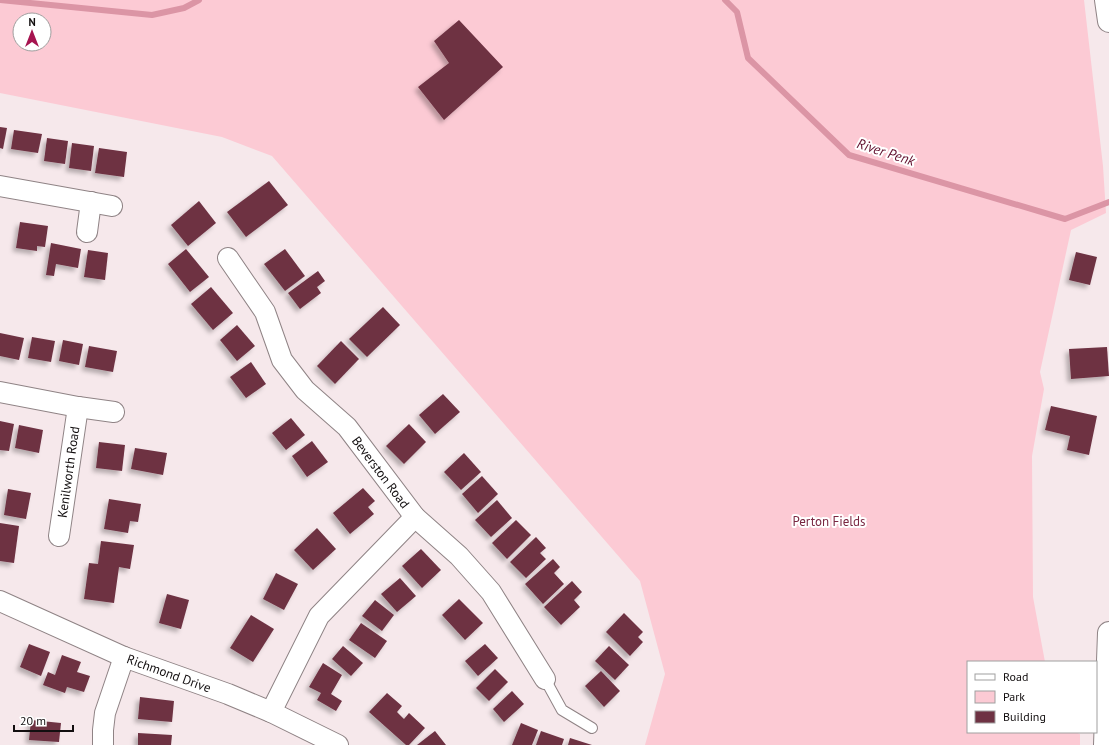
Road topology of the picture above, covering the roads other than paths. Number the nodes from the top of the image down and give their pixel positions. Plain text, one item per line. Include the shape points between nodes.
1 (1106, 0) edge
2 (1109, 21) edge
3 (0, 186) edge
4 (91, 202) junction
5 (112, 206) dead end
6 (87, 232) dead end
7 (228, 258) dead end
8 (0, 392) edge
9 (78, 407) junction
10 (114, 412) dead end
11 (415, 517) junction
12 (59, 536) dead end
13 (0, 601) edge
14 (1109, 633) edge
15 (124, 657) junction
16 (545, 679) joint
17 (271, 712) junction
18 (592, 728) dead end
19 (103, 745) edge
20 (338, 745) edge
21 (1105, 745) edge

1 - 2 street
3 - 4 street
4 - 5 street
4 - 6 street
7 - 11 street, Beverston Road via 265,312 282,360 305,390 347,427
8 - 9 street
9 - 10 street
9 - 12 street, Kenilworth Road
11 - 16 street, Beverston Road via 459,556 491,592
11 - 17 street via 319,616
13 - 15 street, Richmond Drive
14 - 21 street
15 - 17 street, Richmond Drive
15 - 19 street via 105,713
16 - 18 lane via 562,710
17 - 20 street, Richmond Drive

